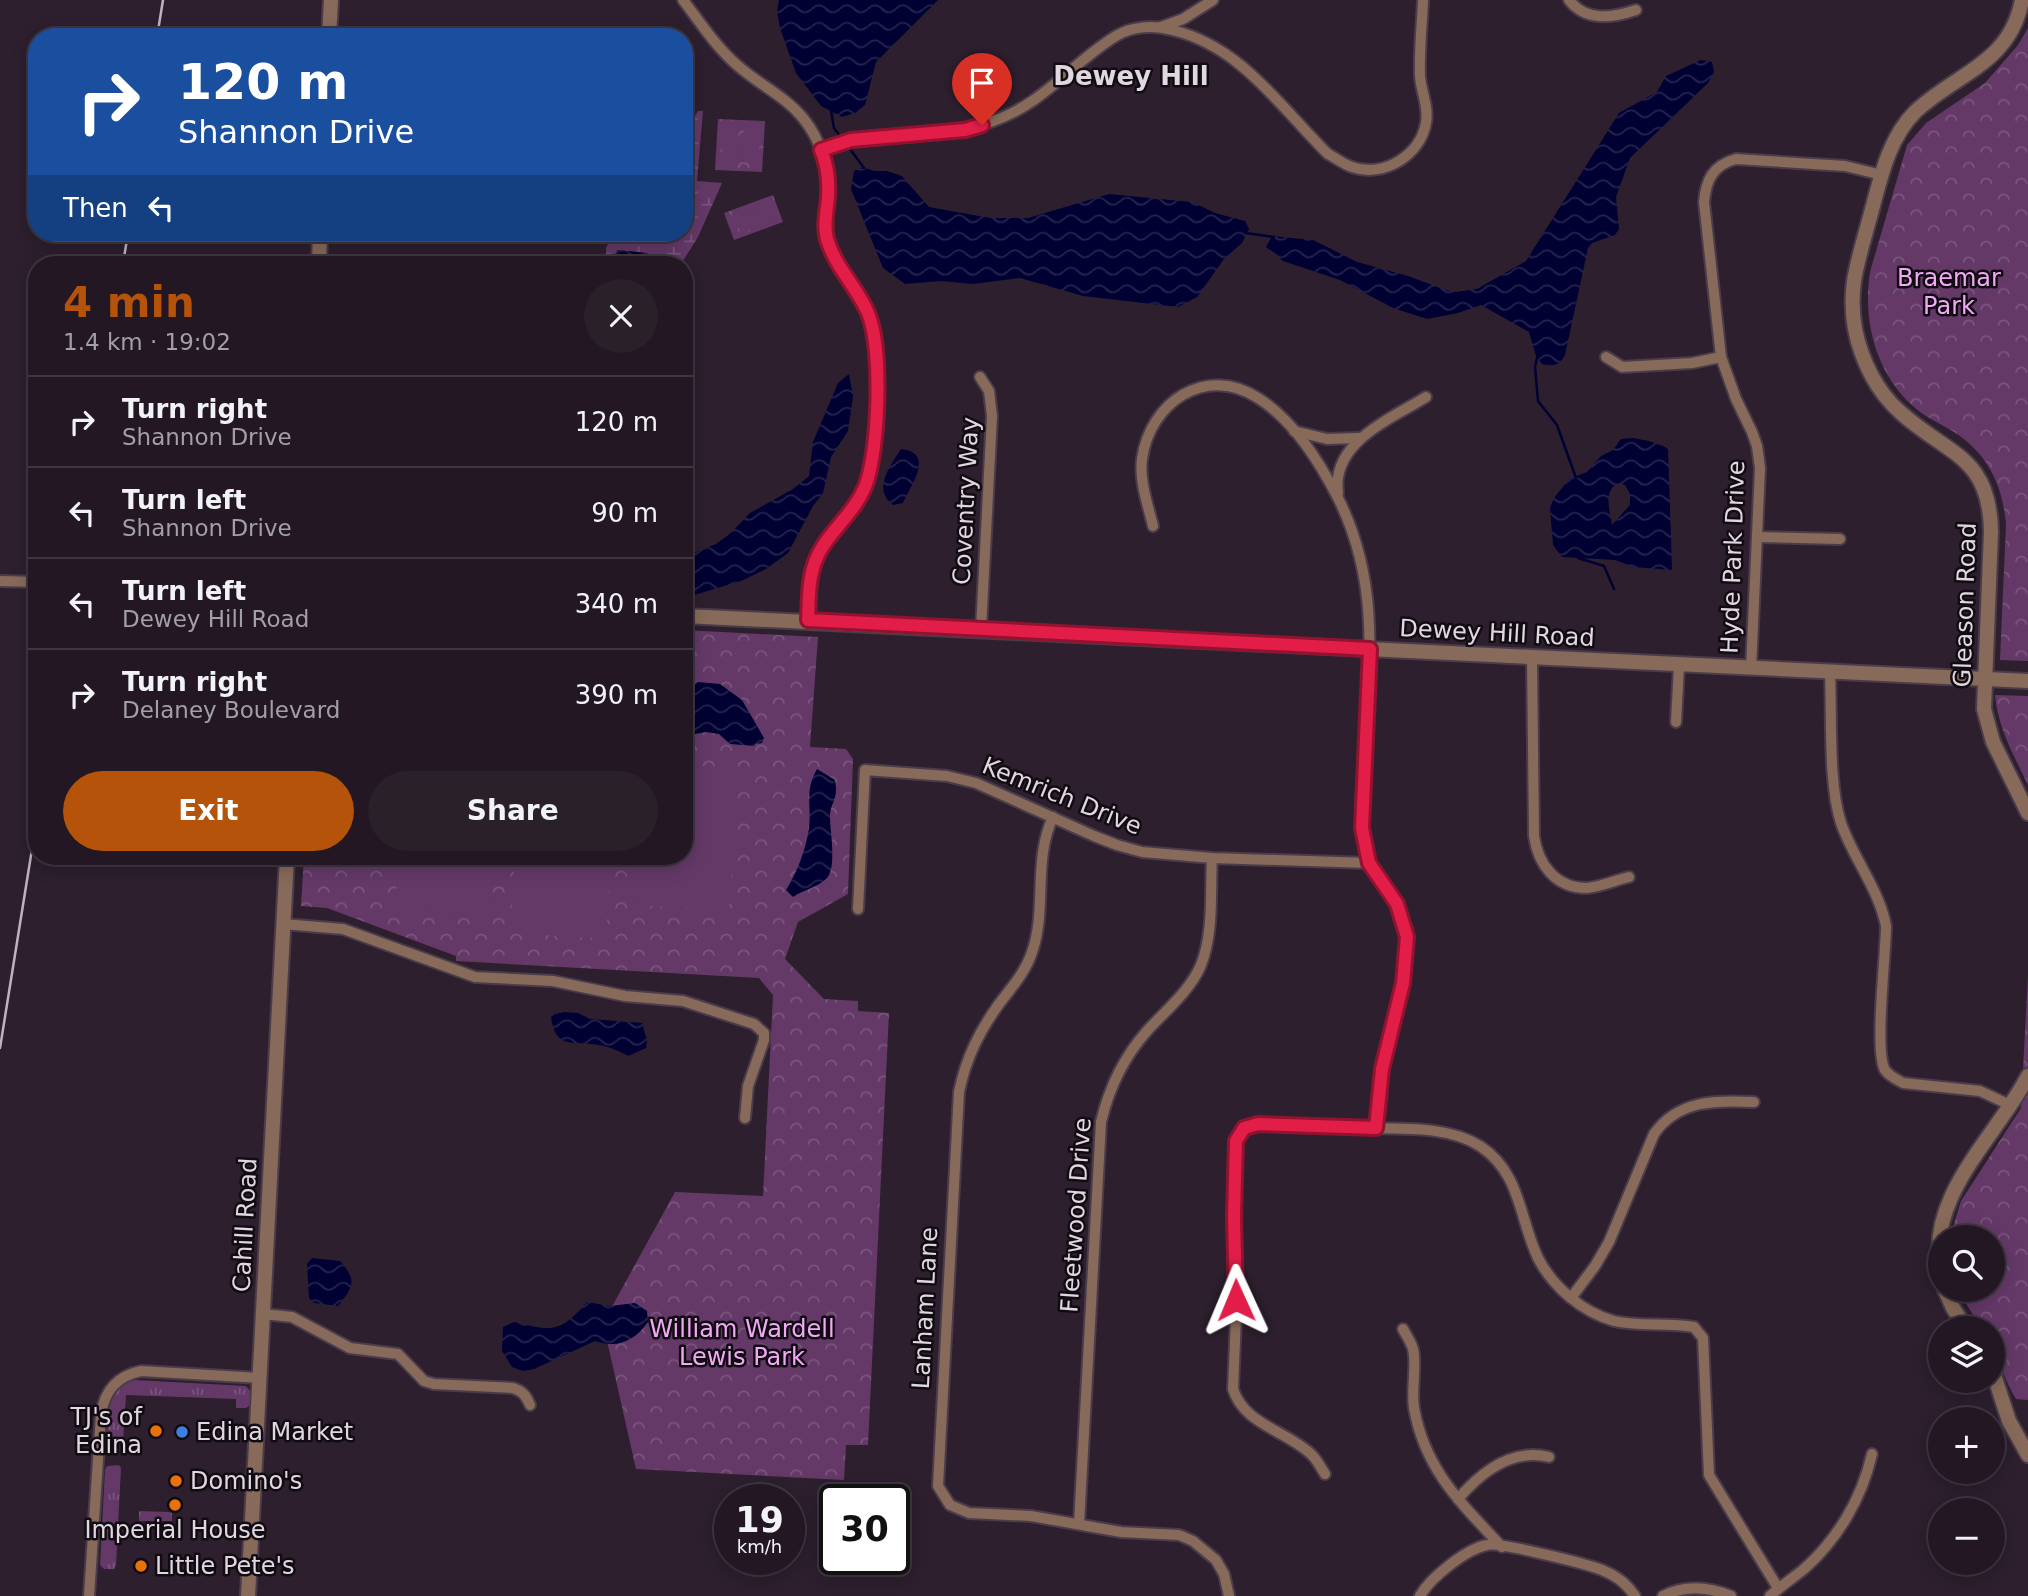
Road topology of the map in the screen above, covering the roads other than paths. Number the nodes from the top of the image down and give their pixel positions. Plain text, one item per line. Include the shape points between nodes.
1 (331, 0) edge
2 (682, 0) edge
3 (1213, 0) edge
4 (1423, 0) edge
5 (1569, 0) edge
6 (2022, 0) edge
7 (1636, 10) dead end
8 (1161, 27) junction
9 (329, 28) edge
10 (821, 150) junction
11 (1882, 175) junction
12 (1606, 356) dead end
13 (1721, 357) junction
14 (980, 377) dead end
15 (1426, 397) dead end
16 (1294, 431) junction
17 (1360, 438) junction
18 (1339, 499) junction
19 (1153, 526) dead end
20 (1757, 537) junction
21 (1840, 539) dead end
22 (0, 580) edge
23 (28, 582) edge
24 (693, 616) edge
25 (808, 620) junction
26 (981, 629) junction
27 (1370, 649) junction
28 (1532, 658) junction
29 (1679, 666) junction
30 (1751, 669) junction
31 (1830, 673) junction
32 (1984, 679) junction
33 (2028, 681) edge
34 (1676, 722) dead end
35 (2028, 813) edge
36 (1053, 817) junction
37 (1212, 858) junction
38 (1369, 863) junction
39 (286, 865) edge
40 (1629, 877) dead end
41 (858, 909) dead end
42 (283, 924) junction
43 (2028, 1076) edge
44 (1754, 1102) dead end
45 (2010, 1105) junction
46 (745, 1118) dead end
47 (1376, 1128) junction
48 (1942, 1225) edge
49 (1571, 1298) junction
50 (263, 1314) junction
51 (1403, 1329) dead end
52 (260, 1378) junction
53 (2000, 1393) edge
54 (530, 1405) dead end
55 (1872, 1454) dead end
56 (2028, 1455) edge
57 (1549, 1457) dead end
58 (1325, 1474) dead end
59 (1458, 1499) junction
60 (1079, 1524) junction
61 (1502, 1547) junction
62 (1774, 1592) edge
63 (89, 1596) edge
64 (248, 1596) edge
65 (1229, 1596) edge
66 (1420, 1596) edge
67 (1635, 1596) edge
68 (1663, 1596) edge
69 (1731, 1596) edge

1 - 9 street
2 - 10 street via 735,64 804,119
3 - 8 street
4 - 8 street via 1420,79 1426,125 1420,140 1399,162 1369,170 1353,168 1328,153 1229,54 1206,41
5 - 7 street via 1585,15 1615,17
6 - 11 street, Gleason Road via 2013,26 1987,61 1913,115 1892,145
8 - 10 street via 1116,35 1046,92 998,120 965,130 851,140
10 - 25 street via 828,176 826,236 874,332 876,407 865,487 815,561
11 - 13 street, Hyde Park Drive via 1845,166 1736,159 1715,169 1707,181 1704,202
11 - 32 street, Gleason Road via 1854,280 1855,328 1870,372 1897,410 1969,463 1986,494 1991,532
12 - 13 street via 1622,367
13 - 20 street, Hyde Park Drive via 1757,446
14 - 26 street, Coventry Way via 989,391 992,416
15 - 17 street
16 - 17 street via 1327,439
16 - 18 street
16 - 19 street via 1271,406 1240,389 1205,387 1174,399 1152,426 1142,461
17 - 18 street via 1338,472
18 - 27 street via 1365,581
20 - 21 street
20 - 30 street, Hyde Park Drive
22 - 23 street
24 - 25 street, Dewey Hill Road
25 - 26 street, Dewey Hill Road
26 - 27 street, Dewey Hill Road
27 - 28 street, Dewey Hill Road
27 - 38 street via 1361,805
28 - 29 street, Dewey Hill Road
28 - 40 street via 1536,850 1561,882 1589,888
29 - 30 street, Dewey Hill Road
29 - 34 street
30 - 31 street, Dewey Hill Road
31 - 32 street, Dewey Hill Road
31 - 45 street via 1837,805 1886,926 1880,1048 1885,1069 1903,1083 1980,1091
32 - 33 street, Dewey Hill Road
32 - 35 street, Gleason Road via 1987,724
36 - 37 street, Kemrich Drive via 1142,852
36 - 41 street, Kemrich Drive via 976,783 947,776 865,770
36 - 60 street, Lanham Lane via 1041,856 1032,954 973,1044 959,1092 938,1486 950,1505 969,1513
37 - 38 street, Kemrich Drive
37 - 60 street, Fleetwood Drive via 1209,933 1200,967 1129,1053 1101,1122
38 - 47 street via 1397,904 1407,937 1403,983 1382,1069
39 - 42 street, Cahill Road
42 - 46 street via 343,929 475,977 552,981 625,996 683,1001 754,1024 764,1033 764,1040 748,1086
42 - 50 street, Cahill Road
43 - 45 street
44 - 49 street via 1694,1105 1663,1122 1609,1242
45 - 48 street via 1947,1205
47 - 49 street via 1447,1134 1480,1146 1494,1157 1514,1186 1537,1256
47 - 58 street via 1258,1124 1244,1128 1236,1141 1233,1389 1249,1414 1313,1455
49 - 62 street via 1614,1321 1694,1327 1703,1338 1709,1475
50 - 52 street, Cahill Road
50 - 54 street via 292,1317 350,1348 398,1354 424,1381 513,1388 521,1391
51 - 59 street via 1413,1350 1413,1401 1424,1448
52 - 63 street via 141,1371 117,1381 109,1390 101,1414
52 - 64 street, Cahill Road
53 - 56 street
55 - 62 street via 1863,1485 1838,1530 1805,1568
57 - 59 street via 1528,1454 1500,1463
59 - 61 street
60 - 65 street, Lanham Lane via 1179,1535 1193,1541 1216,1560
61 - 66 street via 1489,1544 1466,1556 1437,1575
61 - 67 street via 1588,1565 1618,1579
68 - 69 street via 1702,1588

